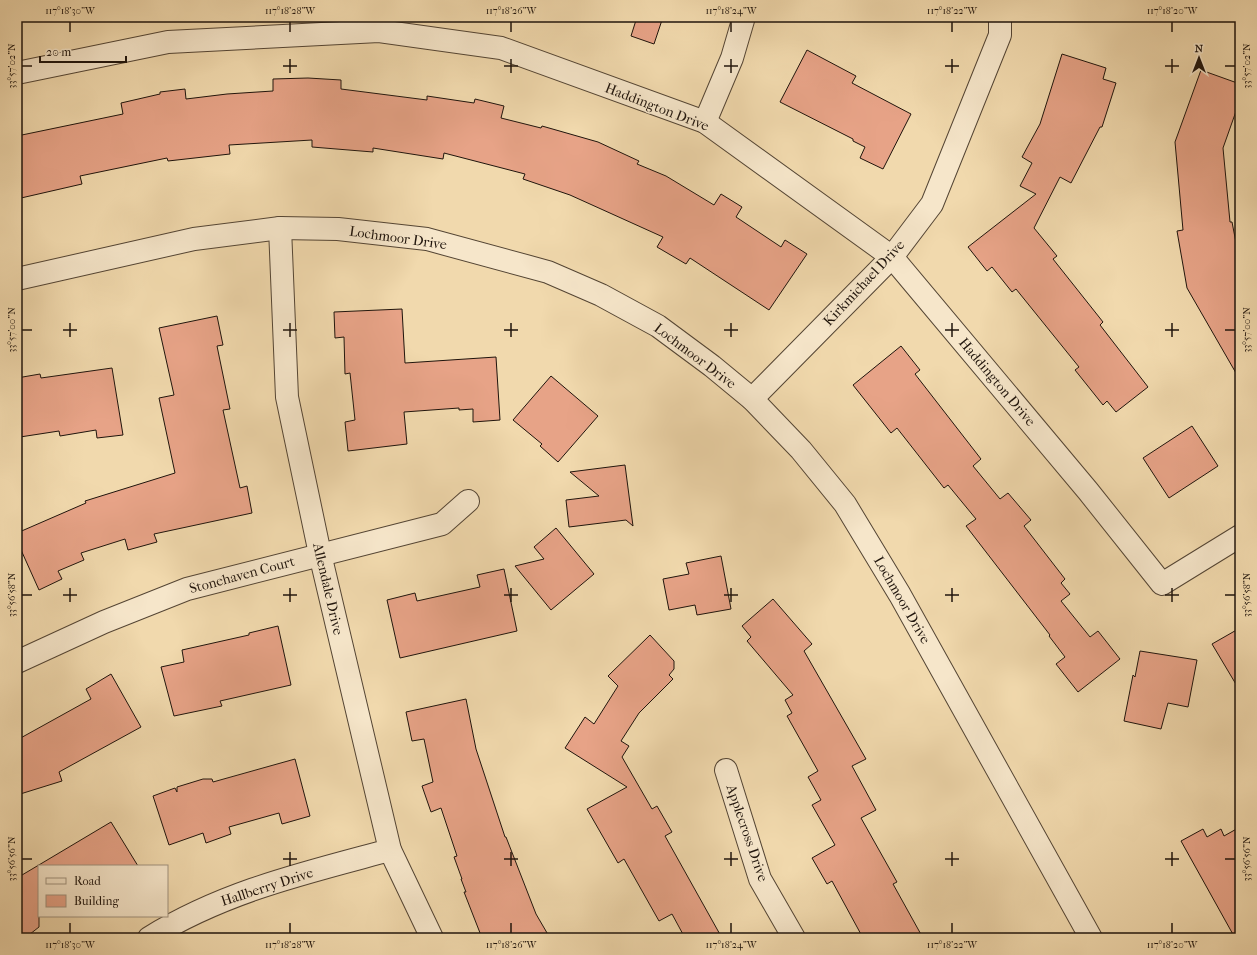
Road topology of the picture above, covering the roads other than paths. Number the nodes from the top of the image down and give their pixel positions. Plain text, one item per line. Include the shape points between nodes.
1 (744, 17) edge
2 (1000, 17) edge
3 (380, 24) edge
4 (17, 73) edge
5 (705, 122) junction
6 (280, 228) junction
7 (892, 257) junction
8 (17, 279) edge
9 (752, 399) junction
10 (468, 501) dead end
11 (1240, 536) edge
12 (320, 554) junction
13 (17, 662) edge
14 (726, 770) dead end
15 (390, 850) junction
16 (149, 938) edge
17 (432, 938) edge
18 (794, 938) edge
19 (1091, 938) edge

1 - 5 street via 732,58
2 - 7 street, Kirkmichael Drive via 1000,35 932,204
3 - 4 street, Haddington Drive via 168,42
3 - 5 street, Haddington Drive via 501,48
5 - 7 street, Haddington Drive
6 - 8 street, Lochmoor Drive via 194,239
6 - 9 street, Lochmoor Drive via 338,229 427,239 548,272 601,295 658,326
6 - 12 street, Allendale Drive via 287,397
7 - 9 street, Kirkmichael Drive
7 - 11 street, Haddington Drive via 1088,491 1162,584
9 - 19 street, Lochmoor Drive via 801,450 845,504 900,595
10 - 12 street, Stonehaven Court via 442,524
12 - 13 street, Stonehaven Court via 187,589 104,622
12 - 15 street, Allendale Drive
14 - 18 street, Applecross Drive via 760,879
15 - 16 street, Hallberry Drive via 223,900
15 - 17 street, Allendale Drive

